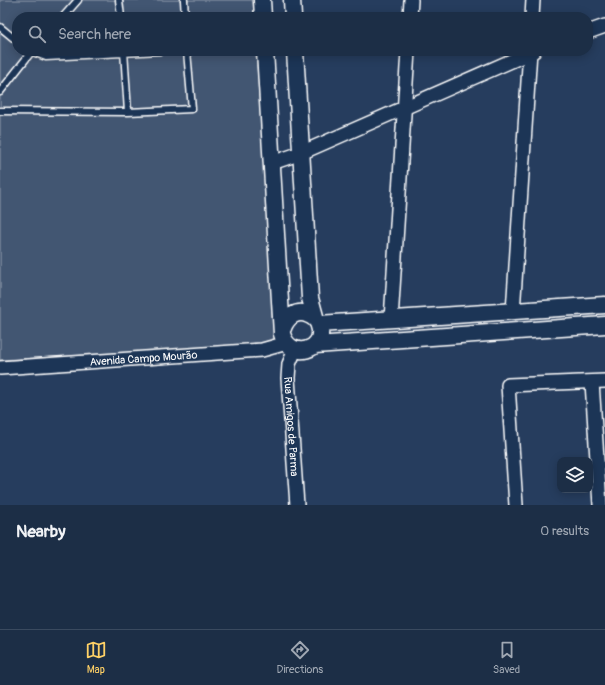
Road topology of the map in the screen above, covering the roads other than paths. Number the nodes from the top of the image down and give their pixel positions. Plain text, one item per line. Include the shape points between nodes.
1 (78, 0) edge
2 (119, 0) edge
3 (184, 0) edge
4 (262, 0) edge
5 (292, 0) edge
6 (411, 0) edge
7 (533, 0) edge
8 (67, 12) edge
9 (120, 12) edge
10 (185, 12) edge
11 (263, 12) edge
12 (293, 12) edge
13 (410, 12) edge
14 (532, 12) edge
15 (605, 26) edge
16 (0, 27) edge
17 (593, 30) edge
18 (12, 37) edge
19 (27, 56) edge
20 (44, 56) edge
21 (62, 56) edge
22 (125, 56) edge
23 (187, 56) edge
24 (265, 56) edge
25 (295, 56) edge
26 (408, 56) edge
27 (523, 56) edge
28 (532, 56) edge
29 (0, 92) edge
30 (404, 107) junction
31 (0, 111) edge
32 (128, 112) junction
33 (301, 152) junction
34 (272, 163) junction
35 (605, 305) edge
36 (513, 312) junction
37 (391, 320) junction
38 (317, 322) junction
39 (605, 325) edge
40 (288, 340) junction
41 (315, 344) junction
42 (0, 368) edge
43 (605, 381) edge
44 (592, 382) junction
45 (297, 505) edge
46 (516, 505) edge
47 (600, 505) edge

1 - 8 lane
2 - 9 lane
3 - 10 lane
4 - 11 street
5 - 12 street
6 - 13 street
7 - 14 street
15 - 17 street
16 - 18 lane
19 - 29 lane
20 - 21 lane
22 - 32 lane
23 - 32 lane via 192,109
24 - 34 street
25 - 33 street
26 - 30 street
27 - 30 street
28 - 36 street
30 - 33 street
30 - 37 street
31 - 32 lane
33 - 34 street
33 - 38 street via 310,298
34 - 40 street
35 - 36 street
36 - 37 street
37 - 38 street
38 - 40 street via 307,314 296,313 287,319
38 - 41 street via 320,335
39 - 41 street
40 - 41 street via 306,350
40 - 42 street, Avenida Campo Mourão via 262,350
40 - 45 street, Rua Amigos de Parma via 288,378
43 - 44 street
44 - 46 street via 508,385
44 - 47 street

